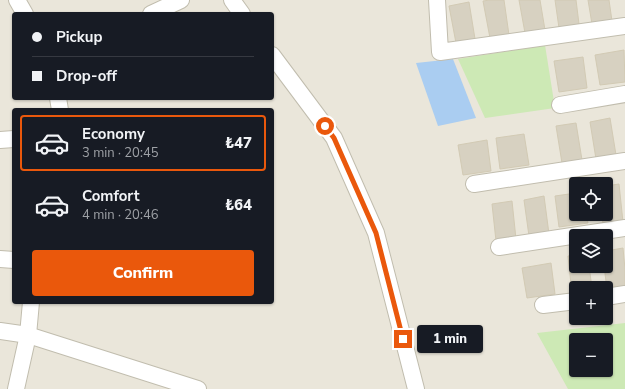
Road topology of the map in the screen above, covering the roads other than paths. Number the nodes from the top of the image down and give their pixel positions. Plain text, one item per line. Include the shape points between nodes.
1 (17, 0) edge
2 (180, 0) edge
3 (232, 0) edge
4 (437, 0) edge
5 (24, 12) edge
6 (155, 12) edge
7 (241, 12) edge
8 (625, 26) edge
9 (274, 58) edge
10 (625, 94) edge
11 (560, 105) dead end
12 (12, 139) edge
13 (0, 140) edge
14 (625, 162) edge
15 (474, 184) dead end
16 (625, 228) edge
17 (499, 247) dead end
18 (0, 259) edge
19 (12, 260) edge
20 (625, 294) edge
21 (613, 296) edge
22 (569, 302) edge
23 (31, 304) edge
24 (544, 305) dead end
25 (0, 331) edge
26 (28, 335) junction
27 (16, 389) edge
28 (198, 389) edge
29 (416, 389) edge

1 - 5 street
2 - 6 street
3 - 7 street
4 - 8 street via 440,52
9 - 29 street via 334,138 376,233
10 - 11 street
12 - 13 street
14 - 15 street
16 - 17 street
18 - 19 street
20 - 21 street
22 - 24 street
23 - 26 street
25 - 26 street
26 - 27 street
26 - 28 street

